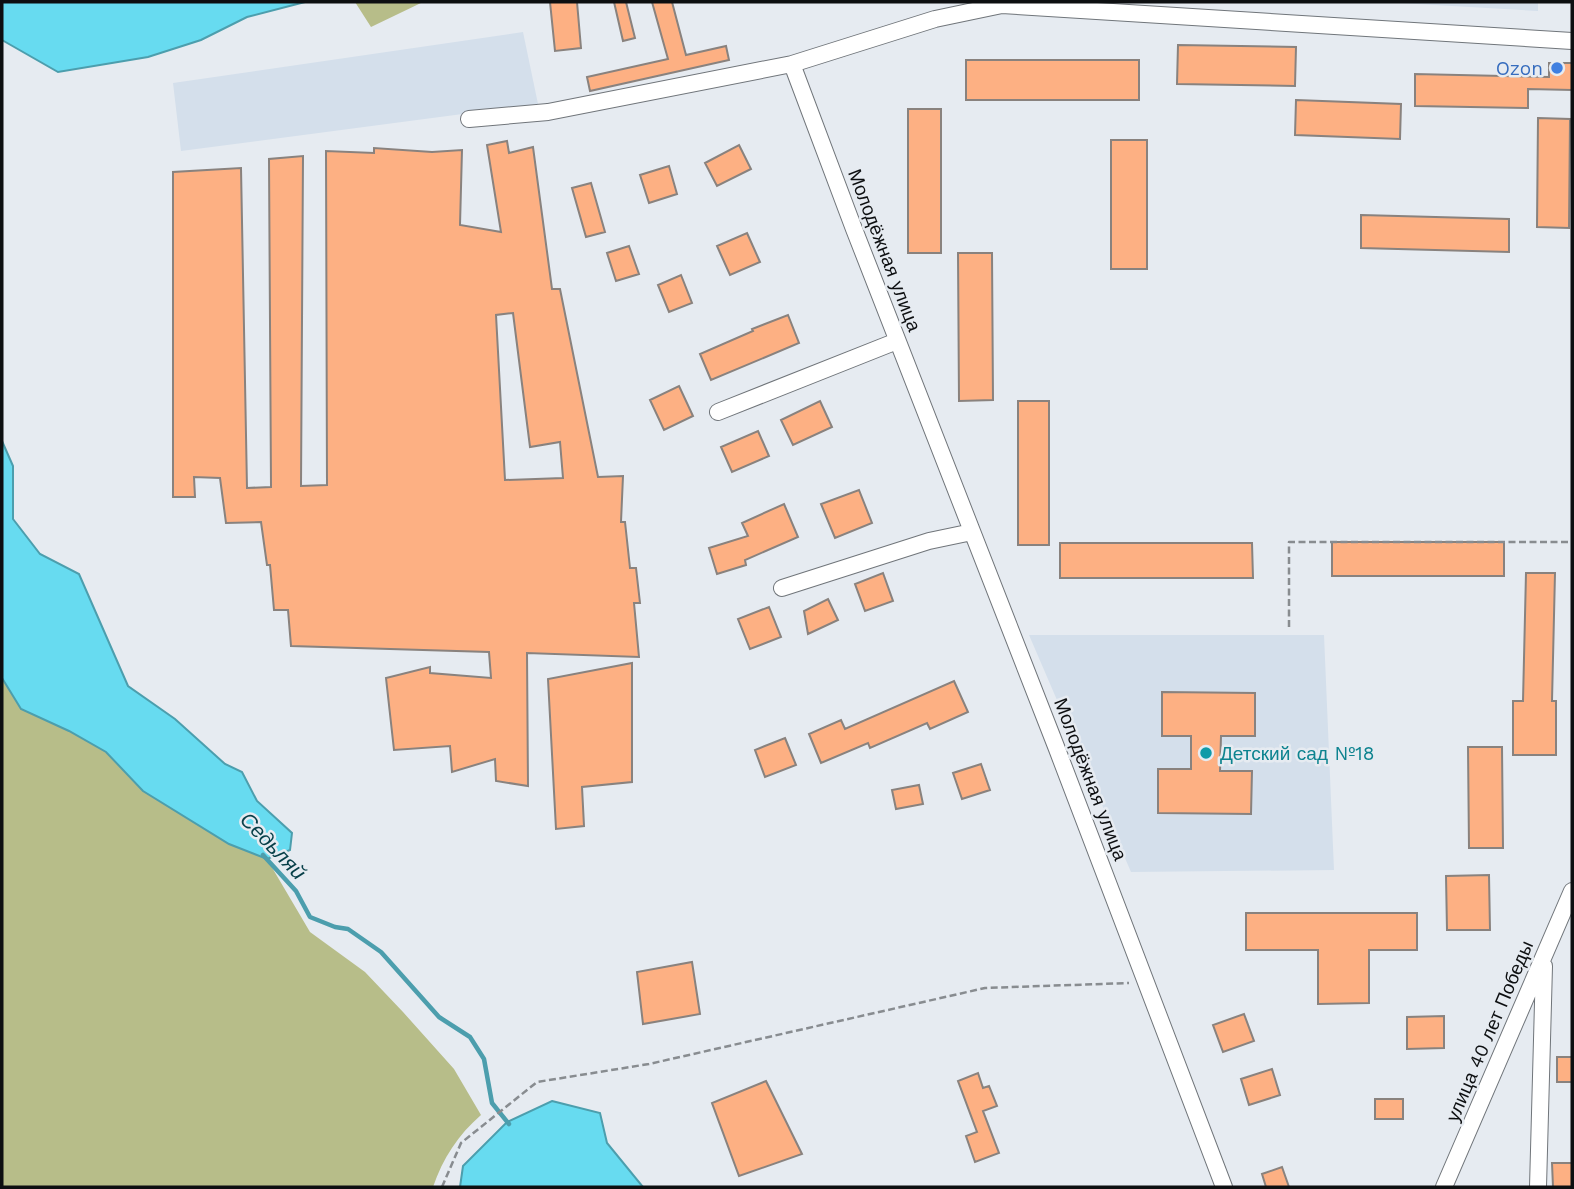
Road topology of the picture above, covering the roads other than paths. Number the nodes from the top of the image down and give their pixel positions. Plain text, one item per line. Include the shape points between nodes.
1 (1572, 41) edge
2 (792, 64) junction
3 (468, 119) dead end
4 (897, 341) junction
5 (718, 412) dead end
6 (972, 532) junction
7 (782, 588) dead end
8 (1572, 891) edge
9 (1544, 956) junction
10 (1224, 1187) edge
11 (1444, 1187) edge
12 (1538, 1187) edge

1 - 2 street via 1002,5 935,19
2 - 3 street via 548,112
2 - 4 street, Молодёжная улица
4 - 5 street
4 - 6 street, Молодёжная улица
6 - 7 street via 929,541
6 - 10 street, Молодёжная улица
8 - 9 street, улица 40 лет Победы
9 - 11 street, улица 40 лет Победы
9 - 12 street

